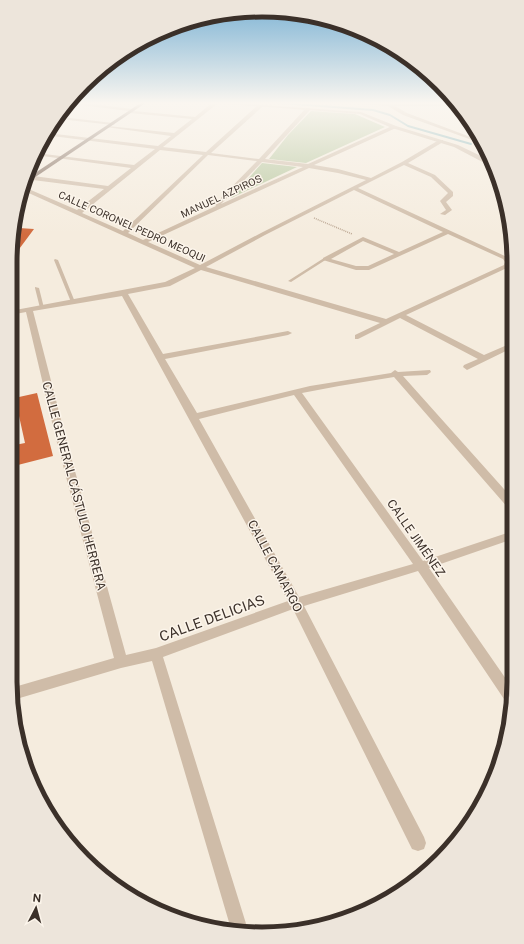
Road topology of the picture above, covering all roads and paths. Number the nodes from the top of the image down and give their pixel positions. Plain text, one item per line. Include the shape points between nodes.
1 (79, 146) edge
2 (141, 146) edge
3 (160, 146) edge
4 (216, 146) edge
5 (274, 146) edge
6 (352, 146) edge
7 (434, 146) edge
8 (456, 146) edge
9 (158, 148) junction
10 (207, 154) junction
11 (42, 155) edge
12 (62, 157) junction
13 (481, 158) joint
14 (261, 160) junction
15 (485, 161) edge
16 (404, 163) junction
17 (308, 166) junction
18 (134, 167) junction
19 (34, 174) edge
20 (32, 178) edge
21 (369, 179) junction
22 (108, 188) junction
23 (353, 188) junction
24 (28, 190) edge
25 (213, 210) junction
26 (79, 212) junction
27 (305, 214) junction
28 (443, 214) dead end
29 (447, 232) junction
30 (125, 234) junction
31 (363, 239) junction
32 (143, 242) junction
33 (399, 254) junction
34 (326, 259) junction
35 (56, 260) dead end
36 (507, 260) edge
37 (507, 266) edge
38 (201, 268) junction
39 (290, 281) dead end
40 (37, 288) dead end
41 (124, 293) junction
42 (73, 302) junction
43 (42, 308) junction
44 (29, 310) junction
45 (17, 312) edge
46 (400, 315) junction
47 (386, 322) junction
48 (288, 333) dead end
49 (358, 337) dead end
50 (507, 350) edge
51 (160, 357) junction
52 (483, 358) junction
53 (467, 367) dead end
54 (427, 372) dead end
55 (395, 374) junction
56 (296, 392) junction
57 (194, 417) junction
58 (507, 499) edge
59 (507, 537) edge
60 (421, 566) junction
61 (296, 603) junction
62 (156, 654) junction
63 (121, 662) junction
64 (506, 690) edge
65 (18, 692) edge
66 (418, 843) dead end
67 (239, 926) edge

1 - 12 main road
2 - 9 street
3 - 9 street
4 - 10 street
5 - 14 street
6 - 17 street, MANUEL AZPIROS
7 - 16 street
8 - 13 street
9 - 10 street
9 - 18 street
10 - 14 street
10 - 30 street
11 - 12 street
12 - 18 street
12 - 19 main road
13 - 15 street
14 - 17 street
14 - 25 street
16 - 21 street
16 - 28 street via 436,178 451,193 443,201 449,210
17 - 21 street
17 - 25 street, MANUEL AZPIROS
18 - 22 street
20 - 22 street
21 - 23 street
22 - 26 street
23 - 27 street
23 - 29 street
24 - 26 street, CALLE CORONEL PEDRO MEOQUI
25 - 32 street, MANUEL AZPIROS
26 - 30 street, CALLE CORONEL PEDRO MEOQUI
27 - 31 path
27 - 38 street
29 - 33 street
29 - 36 street
30 - 32 street, CALLE CORONEL PEDRO MEOQUI
31 - 33 street
31 - 34 street
32 - 38 street, CALLE CORONEL PEDRO MEOQUI
33 - 34 street via 366,269
34 - 39 lane
35 - 42 lane
37 - 46 street
38 - 41 street via 167,284
38 - 47 street, CALLE CORONEL PEDRO MEOQUI
40 - 43 lane
41 - 42 street
41 - 51 street, CALLE CAMARGO
42 - 43 street
43 - 44 street
44 - 45 street
44 - 63 street, CALLE GENERAL CÁSTULO HERRERA
46 - 47 street
46 - 52 street
47 - 49 street
48 - 51 street
50 - 52 street
51 - 57 street, CALLE CAMARGO
52 - 53 street
54 - 55 street
55 - 56 street
55 - 58 street
56 - 57 street
56 - 60 street, CALLE JIMÉNEZ
57 - 61 street, CALLE CAMARGO
59 - 60 street, CALLE DELICIAS
60 - 61 street, CALLE DELICIAS
60 - 64 street, CALLE JIMÉNEZ
61 - 62 street, CALLE DELICIAS
61 - 66 street, CALLE CAMARGO
62 - 63 street, CALLE DELICIAS
62 - 67 street
63 - 65 street, CALLE DELICIAS

